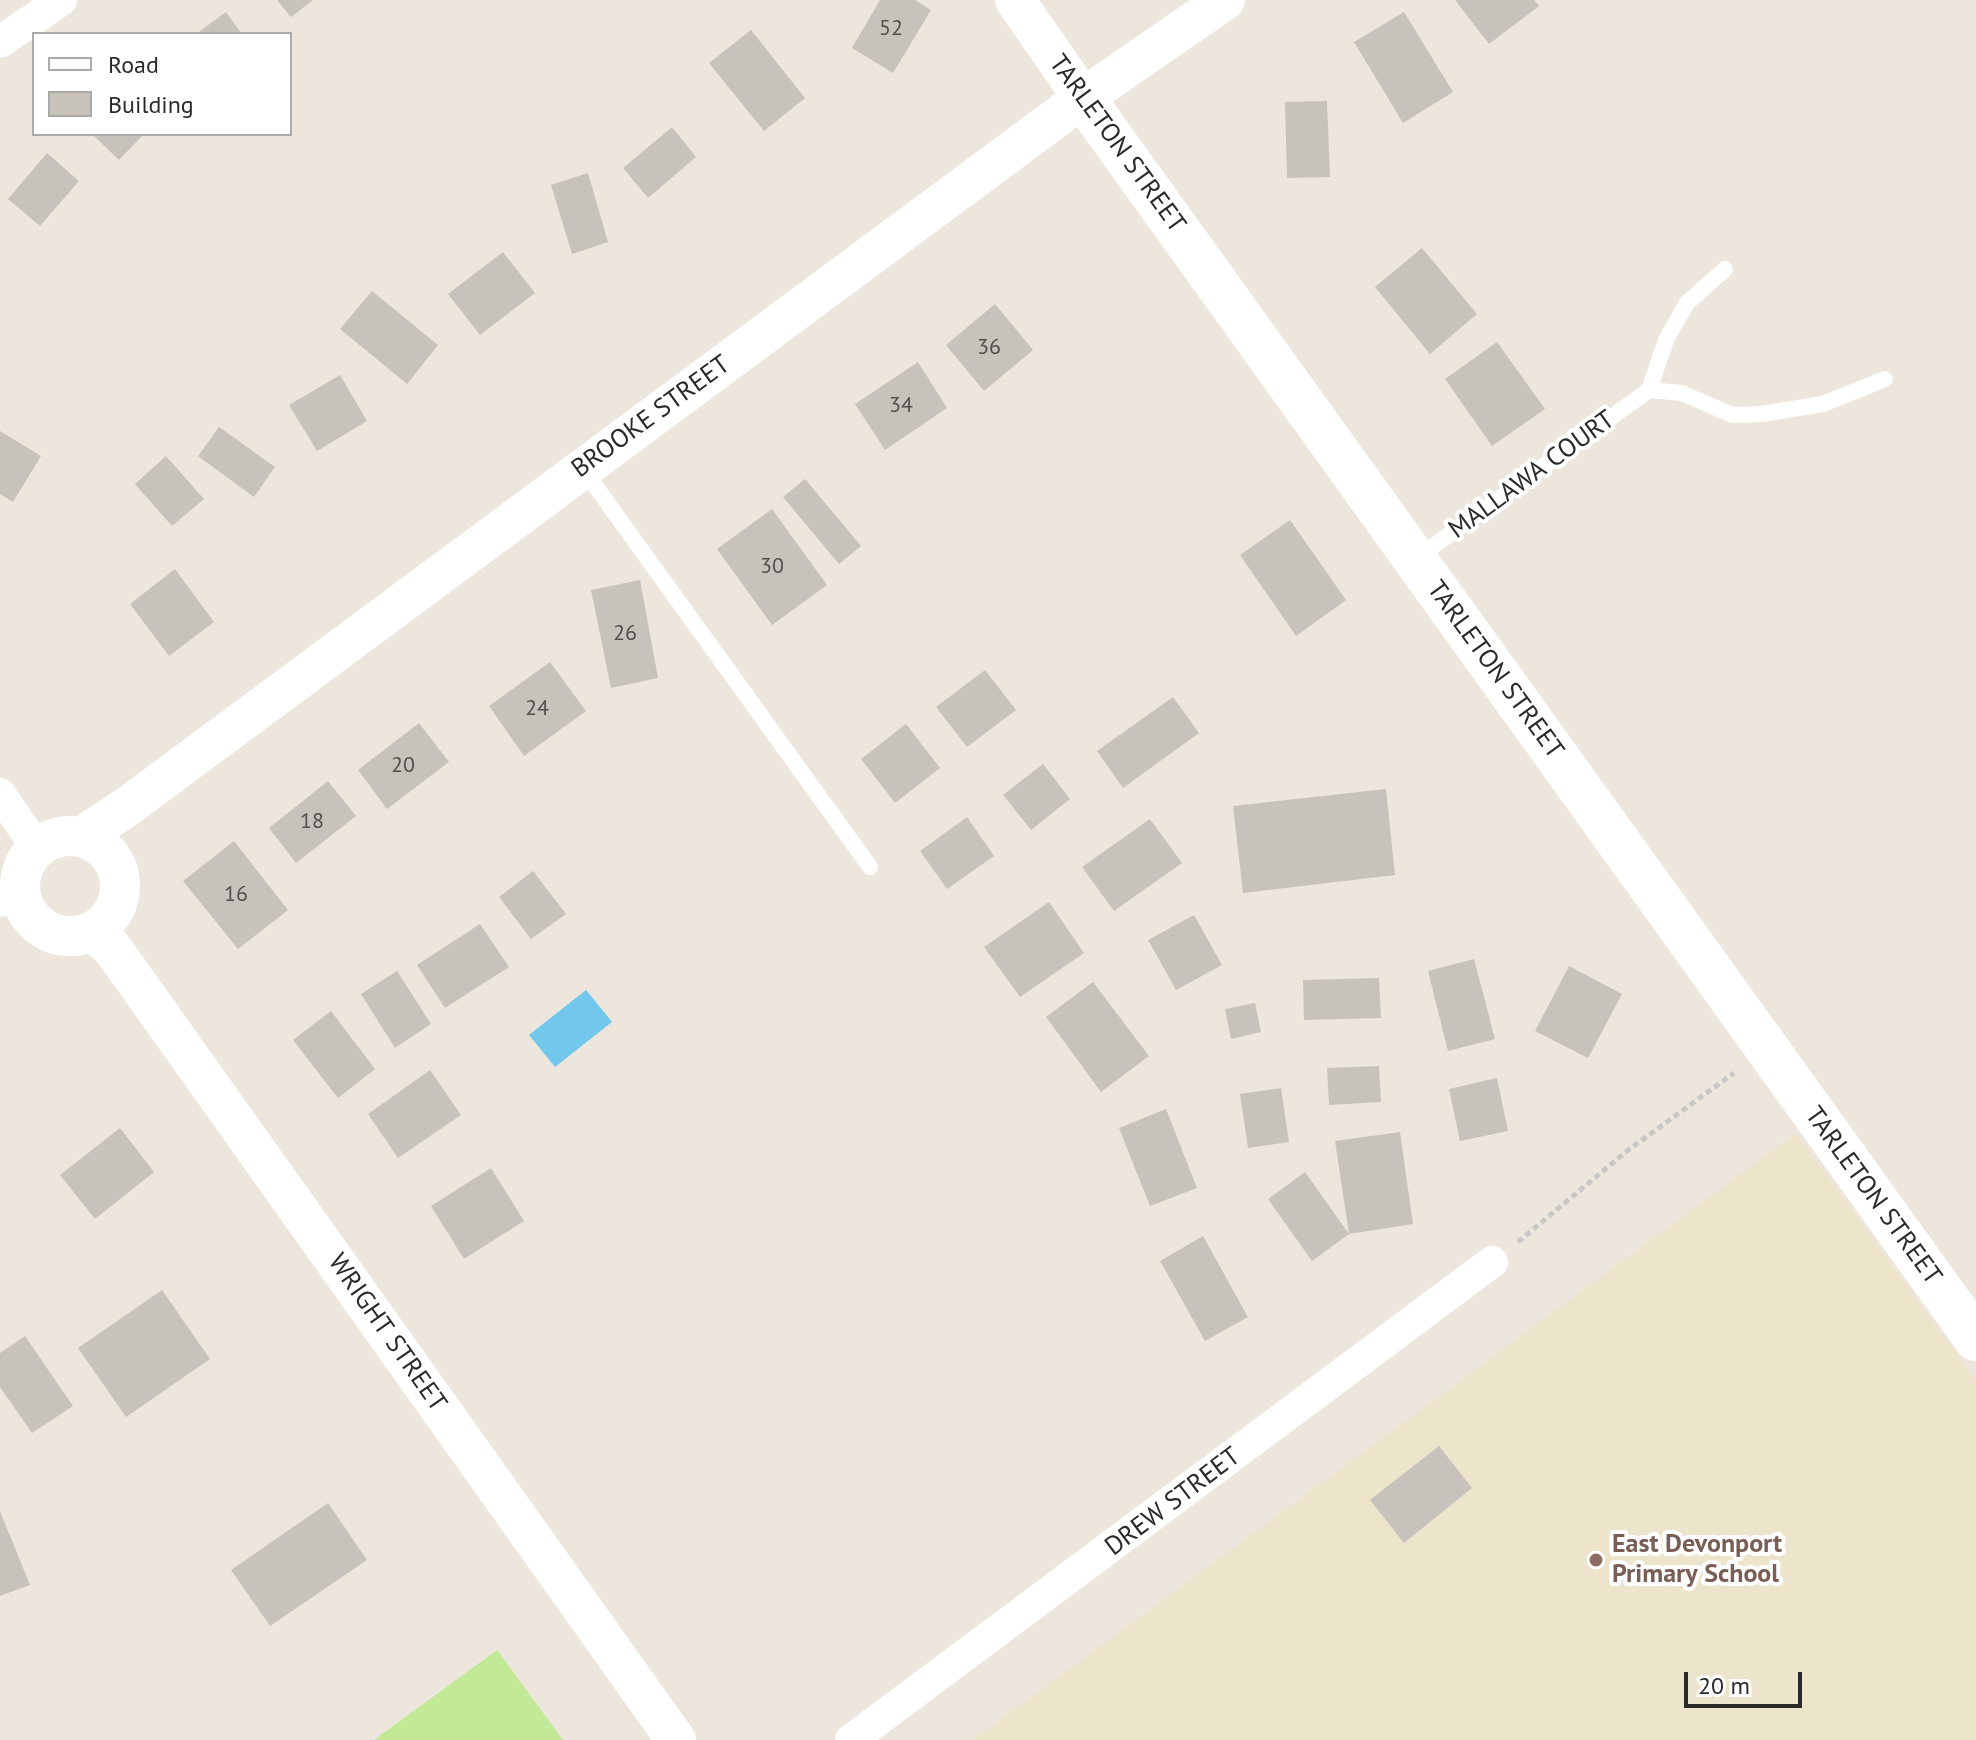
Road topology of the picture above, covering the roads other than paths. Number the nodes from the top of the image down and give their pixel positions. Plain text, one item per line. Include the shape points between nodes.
1 (61, 0) edge
2 (1015, 0) edge
3 (1225, 0) edge
4 (0, 42) edge
5 (1083, 98) junction
6 (1725, 269) dead end
7 (1885, 379) dead end
8 (1649, 390) junction
9 (583, 467) junction
10 (1416, 559) junction
11 (0, 794) edge
12 (81, 837) junction
13 (37, 848) junction
14 (870, 867) dead end
15 (10, 894) edge
16 (92, 932) junction
17 (1492, 1262) road end
18 (1976, 1339) edge
19 (676, 1740) edge
20 (851, 1740) edge

1 - 4 street
2 - 5 street, TARLETON STREET
3 - 5 street, BROOKE STREET
5 - 9 street, BROOKE STREET
5 - 10 main road, TARLETON STREET
6 - 8 lane via 1687,303 1666,340
7 - 8 lane via 1823,404 1761,414 1732,415 1682,393
8 - 10 lane, MALLAWA COURT
9 - 12 street, BROOKE STREET
9 - 14 lane
10 - 18 main road, TARLETON STREET
11 - 13 street
12 - 13 street via 65,836
12 - 16 street via 108,852 120,880 114,911
13 - 15 street
15 - 16 street via 44,930 76,936
16 - 19 street, WRIGHT STREET via 112,948
17 - 20 street, DREW STREET

